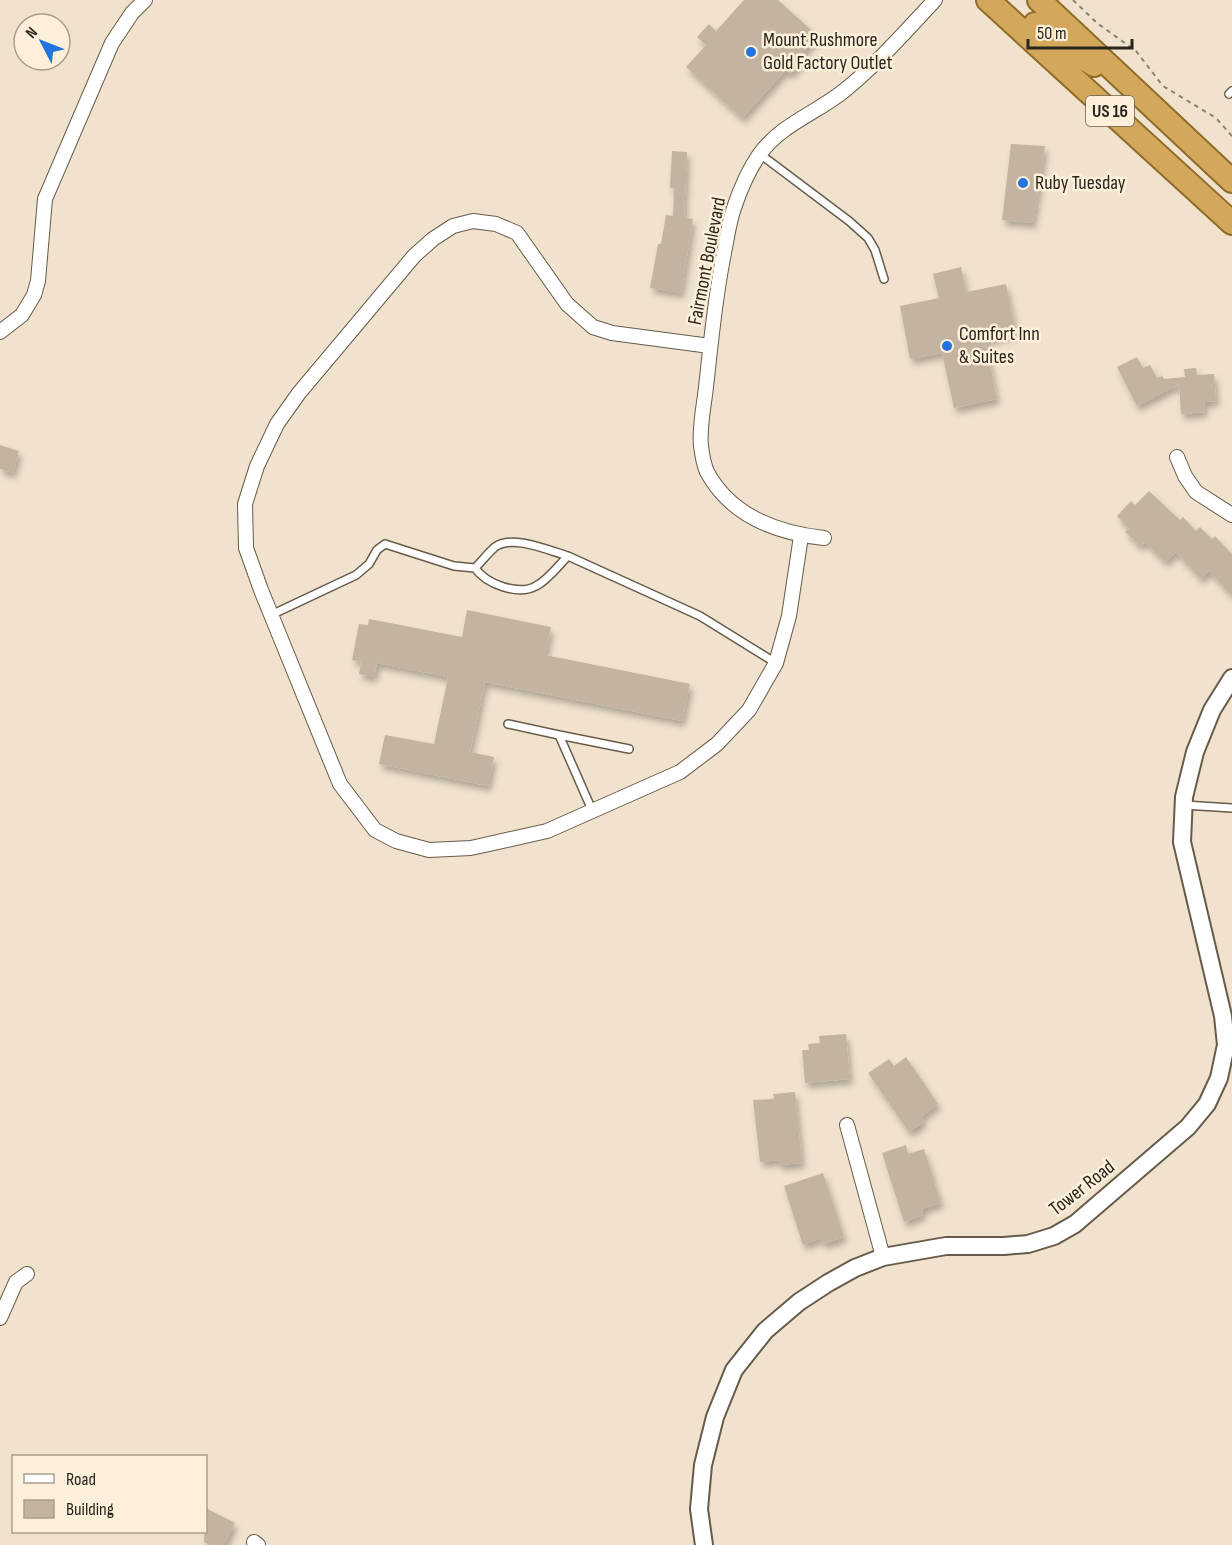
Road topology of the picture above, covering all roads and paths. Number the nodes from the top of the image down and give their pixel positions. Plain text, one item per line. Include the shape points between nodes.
1 (145, 0) edge
2 (934, 0) edge
3 (988, 0) edge
4 (1008, 0) edge
5 (1039, 0) edge
6 (1073, 0) edge
7 (1122, 78) junction
8 (1232, 136) edge
9 (760, 154) junction
10 (1232, 181) edge
11 (1232, 222) edge
12 (884, 279) dead end
13 (0, 332) edge
14 (710, 346) junction
15 (1177, 457) dead end
16 (1232, 515) edge
17 (801, 536) junction
18 (824, 537) dead end
19 (568, 556) junction
20 (476, 568) junction
21 (271, 615) junction
22 (777, 663) junction
23 (1232, 678) edge
24 (508, 724) dead end
25 (559, 735) junction
26 (628, 749) dead end
27 (1184, 805) junction
28 (1232, 808) edge
29 (592, 810) junction
30 (846, 1125) dead end
31 (883, 1257) junction
32 (27, 1274) dead end
33 (0, 1318) edge
34 (704, 1545) edge

1 - 13 street via 112,43 45,199 34,296 22,315
2 - 9 street, Fairmont Boulevard via 880,59 838,95 799,118
3 - 11 highway, US 16
4 - 7 highway via 1051,38
5 - 7 highway, US 16
6 - 8 path via 1136,51 1163,86 1216,118
7 - 10 highway, US 16
9 - 12 lane via 868,238
9 - 14 street, Fairmont Boulevard via 733,210
14 - 17 street, Fairmont Boulevard via 700,445 706,470 738,509 781,531
14 - 21 street via 593,327 567,304 517,233 496,224 473,221 453,226 414,256 299,393 277,424 257,466 245,504 246,548
15 - 16 street via 1196,492
17 - 18 street, Fairmont Boulevard
17 - 22 street via 789,616
19 - 20 lane via 509,542 496,546
19 - 20 lane via 529,589 501,587 482,577
19 - 22 lane via 700,616
20 - 21 lane via 454,566 385,544 356,575
21 - 29 street via 340,784 375,830 396,841 429,850 471,848 547,831
22 - 29 street via 749,710 717,744 680,772
23 - 27 street, Tower Road via 1212,710 1195,752
24 - 25 lane
25 - 26 lane
25 - 29 lane
27 - 28 lane
27 - 31 street, Tower Road via 1182,842 1223,1016 1226,1045 1219,1078 1207,1104 1188,1127 1126,1182 1054,1236 1028,1244 946,1246
30 - 31 street
31 - 34 street, Tower Road via 855,1268 799,1302 765,1331 734,1370 715,1417 703,1465 699,1509
32 - 33 street via 16,1282

